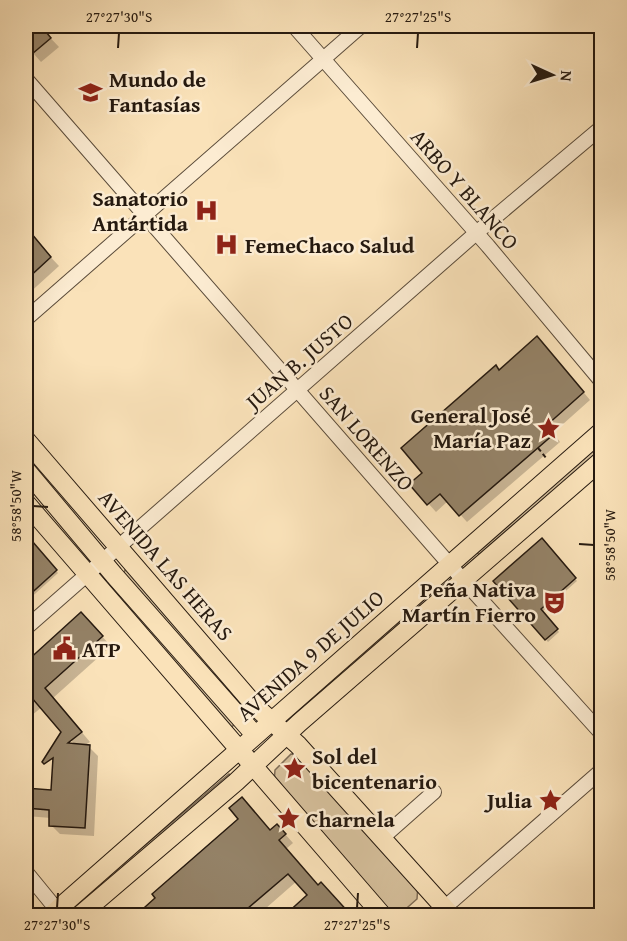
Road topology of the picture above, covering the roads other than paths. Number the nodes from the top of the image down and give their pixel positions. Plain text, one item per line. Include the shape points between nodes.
1 (294, 26) edge
2 (361, 26) edge
3 (324, 58) junction
4 (26, 79) edge
5 (602, 127) edge
6 (144, 216) junction
7 (475, 234) junction
8 (26, 319) edge
9 (602, 382) edge
10 (298, 390) junction
11 (602, 431) edge
12 (26, 440) edge
13 (602, 460) edge
14 (26, 470) edge
15 (26, 503) edge
16 (117, 546) junction
17 (102, 561) junction
18 (451, 565) junction
19 (86, 574) junction
20 (464, 581) junction
21 (26, 628) edge
22 (271, 722) junction
23 (602, 734) edge
24 (255, 735) junction
25 (285, 736) junction
26 (240, 750) junction
27 (254, 766) junction
28 (602, 770) edge
29 (434, 792) dead end
30 (382, 838) junction
31 (26, 872) edge
32 (56, 913) edge
33 (443, 913) edge
34 (79, 915) edge
35 (383, 915) edge

1 - 3 street, ARBO Y BLANCO
2 - 3 street
3 - 6 street
3 - 7 street, ARBO Y BLANCO
4 - 6 street, SAN LORENZO
5 - 7 street, JUAN B. JUSTO
6 - 8 street
6 - 10 street, SAN LORENZO
7 - 9 street, ARBO Y BLANCO
7 - 10 street, JUAN B. JUSTO
10 - 16 street, JUAN B. JUSTO
10 - 18 street, SAN LORENZO
11 - 18 main road, AVENIDA 9 DE JULIO
12 - 16 main road, AVENIDA LAS HERAS
13 - 20 main road, AVENIDA 9 DE JULIO
14 - 17 main road, AVENIDA LAS HERAS
15 - 19 main road
16 - 17 street, JUAN B. JUSTO
16 - 22 main road, AVENIDA LAS HERAS
17 - 19 street, JUAN B. JUSTO
17 - 24 main road, AVENIDA LAS HERAS
18 - 20 street, SAN LORENZO
18 - 22 main road, AVENIDA 9 DE JULIO
19 - 21 street, JUAN B. JUSTO
19 - 26 main road
20 - 23 street, SAN LORENZO
20 - 25 main road, AVENIDA 9 DE JULIO
22 - 24 main road, AVENIDA 9 DE JULIO
22 - 25 main road, AVENIDA LAS HERAS
24 - 26 main road, AVENIDA 9 DE JULIO
25 - 27 main road, AVENIDA 9 DE JULIO
25 - 30 main road, AVENIDA LAS HERAS via 298,745
26 - 27 main road
26 - 32 main road, AVENIDA 9 DE JULIO
27 - 34 main road, AVENIDA 9 DE JULIO
27 - 35 main road
28 - 33 street
29 - 30 street
30 - 33 main road, AVENIDA LAS HERAS
31 - 32 street

